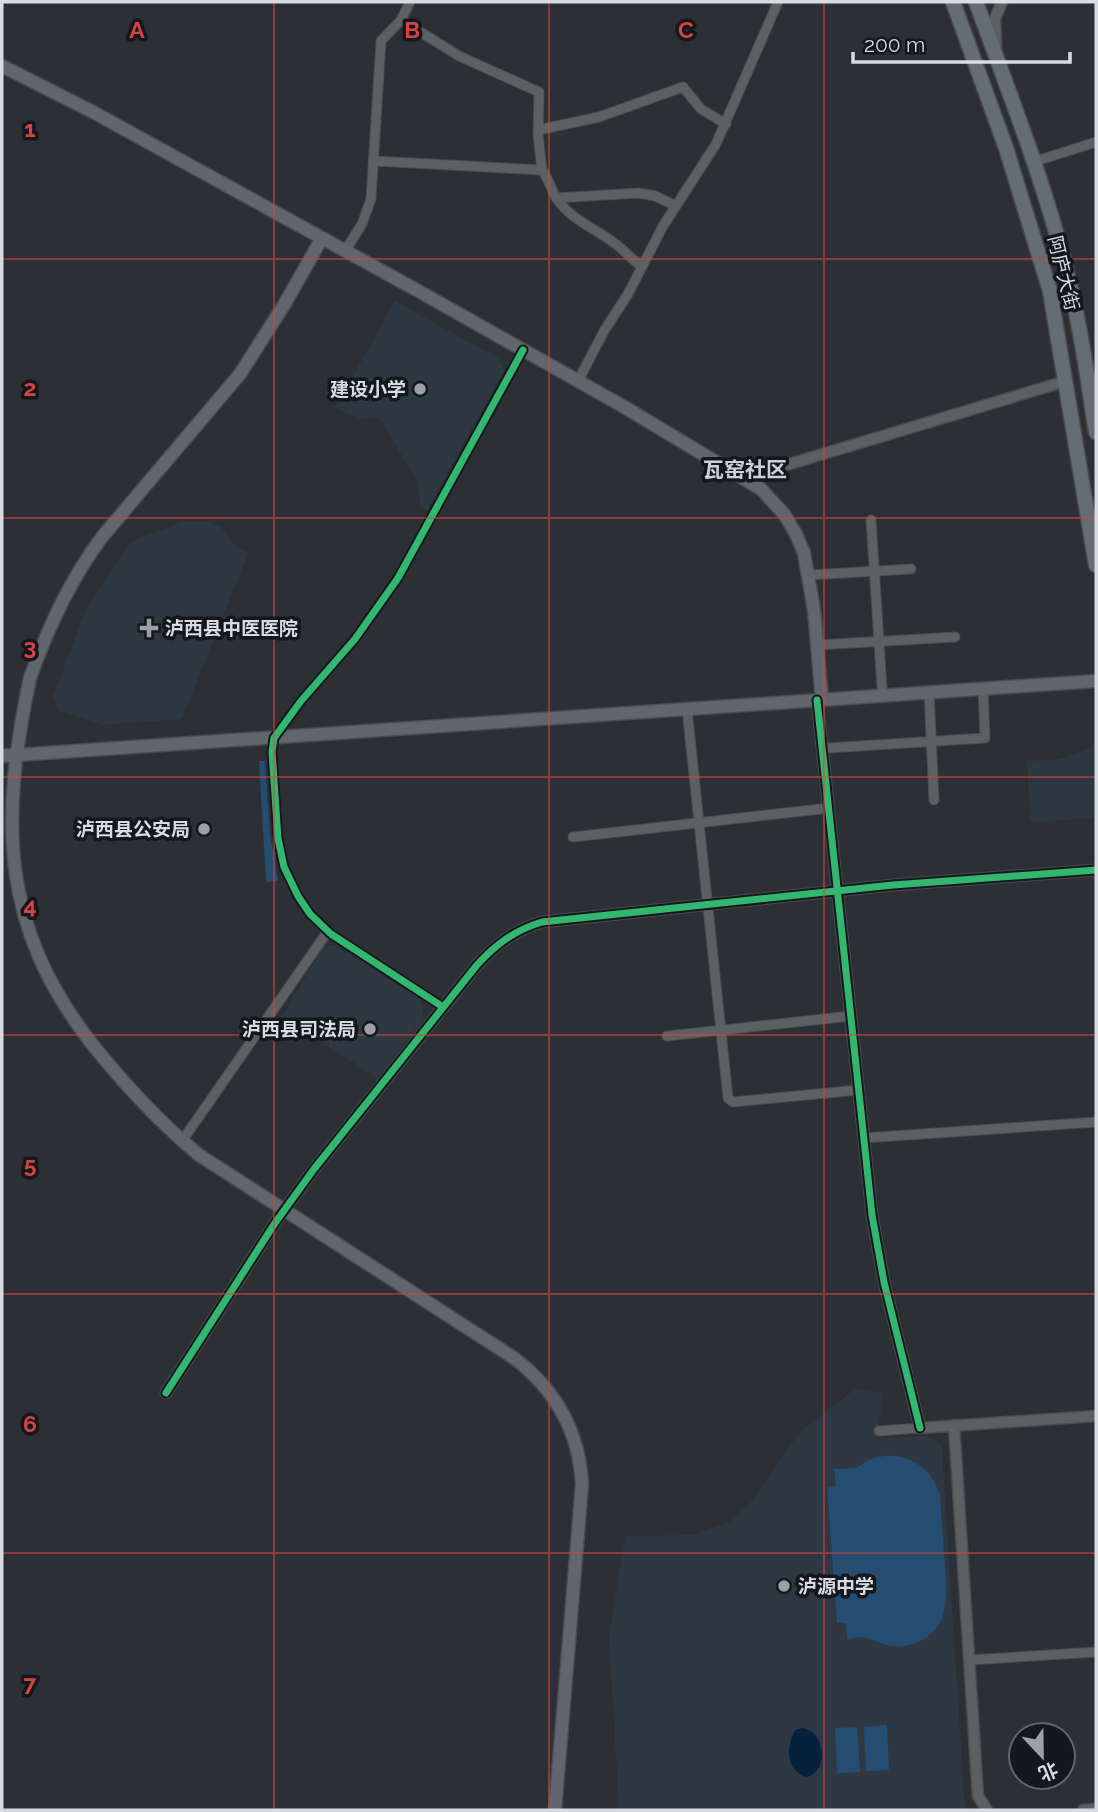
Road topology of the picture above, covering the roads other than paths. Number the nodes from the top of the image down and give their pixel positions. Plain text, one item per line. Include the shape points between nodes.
1 (410, 2) edge
2 (778, 2) edge
3 (953, 2) edge
4 (976, 2) edge
5 (1002, 2) edge
6 (401, 20) junction
7 (997, 59) junction
8 (2, 66) edge
9 (2, 72) edge
10 (726, 124) junction
11 (538, 130) junction
12 (1096, 142) edge
13 (374, 161) junction
14 (1033, 162) junction
15 (542, 170) junction
16 (556, 198) junction
17 (676, 206) junction
18 (324, 242) junction
19 (345, 251) junction
20 (642, 266) junction
21 (522, 352) junction
22 (1092, 375) edge
23 (578, 381) junction
24 (1066, 382) junction
25 (1096, 432) edge
26 (743, 478) junction
27 (871, 520) dead end
28 (1096, 565) edge
29 (911, 569) dead end
30 (874, 571) junction
31 (809, 575) junction
32 (955, 637) dead end
33 (879, 642) junction
34 (817, 645) junction
35 (1096, 674) edge
36 (1096, 681) edge
37 (882, 688) junction
38 (983, 688) junction
39 (929, 692) junction
40 (820, 696) junction
41 (687, 709) junction
42 (276, 734) junction
43 (932, 741) junction
44 (828, 748) junction
45 (8, 752) edge
46 (934, 800) dead end
47 (829, 808) junction
48 (698, 823) junction
49 (573, 837) dead end
50 (1096, 870) edge
51 (840, 890) junction
52 (706, 903) junction
53 (328, 931) junction
54 (443, 1007) junction
55 (851, 1016) junction
56 (720, 1031) junction
57 (667, 1036) dead end
58 (858, 1090) junction
59 (1096, 1122) edge
60 (184, 1138) junction
61 (866, 1138) junction
62 (287, 1206) junction
63 (166, 1392) dead end
64 (1096, 1416) edge
65 (954, 1425) junction
66 (922, 1427) junction
67 (879, 1431) dead end
68 (1096, 1652) edge
69 (969, 1660) junction
70 (555, 1810) edge
71 (563, 1810) edge
72 (987, 1810) edge
73 (1083, 1810) edge
74 (1096, 1810) edge

1 - 6 street
2 - 10 street
3 - 24 highway, 阿庐大街 via 1040,252
4 - 7 highway
5 - 7 street via 995,26
6 - 11 street via 459,56 539,92
6 - 13 street via 382,38 379,48
7 - 14 highway
8 - 18 main road
9 - 18 main road
10 - 11 street via 701,109 683,87 600,117
10 - 17 street
11 - 15 street
12 - 14 street
13 - 15 street
13 - 19 street via 371,199
14 - 22 highway
15 - 16 street
16 - 17 street via 639,193
16 - 20 street via 574,218
17 - 20 street
18 - 19 main road
18 - 21 main road
18 - 45 main road via 281,327 246,378 85,575
19 - 21 main road
20 - 23 street
21 - 23 main road
21 - 40 main road via 747,486 774,508 792,536 802,565
21 - 42 street via 398,578 355,639
22 - 25 highway
23 - 26 main road
24 - 26 street
24 - 28 highway, 阿庐大街
26 - 31 main road via 785,514 801,543
27 - 30 street
29 - 30 street
30 - 31 street
30 - 33 street
31 - 34 main road
32 - 33 street
33 - 34 street
33 - 37 street
34 - 40 main road
35 - 37 main road
36 - 38 main road
37 - 40 main road
38 - 39 main road
38 - 43 street via 985,738
39 - 40 main road
39 - 43 street
40 - 41 main road
40 - 42 main road
40 - 44 street
40 - 47 street
41 - 42 main road
41 - 48 street
42 - 45 main road
42 - 53 street via 272,752 281,858 298,896
43 - 44 street
43 - 46 street
44 - 51 street
45 - 60 main road via 12,847 34,936 81,1017
47 - 48 street
47 - 51 street
48 - 49 street
48 - 52 street
50 - 51 street
51 - 52 street
51 - 55 street
51 - 61 street
52 - 54 street via 523,928 490,951
52 - 56 street
53 - 54 street
53 - 60 street
54 - 62 street
55 - 56 street
55 - 58 street
56 - 57 street
56 - 58 street via 727,1096 733,1102
58 - 61 street
59 - 61 street
60 - 62 main road
61 - 66 street via 884,1255
62 - 63 street
62 - 70 main road via 514,1358 549,1391 568,1422 579,1458 582,1498
62 - 71 main road via 519,1351 555,1385 576,1419 587,1456 590,1498
64 - 65 street
65 - 66 street
65 - 69 street
66 - 67 street
68 - 69 street
69 - 72 street via 978,1797
73 - 74 street

